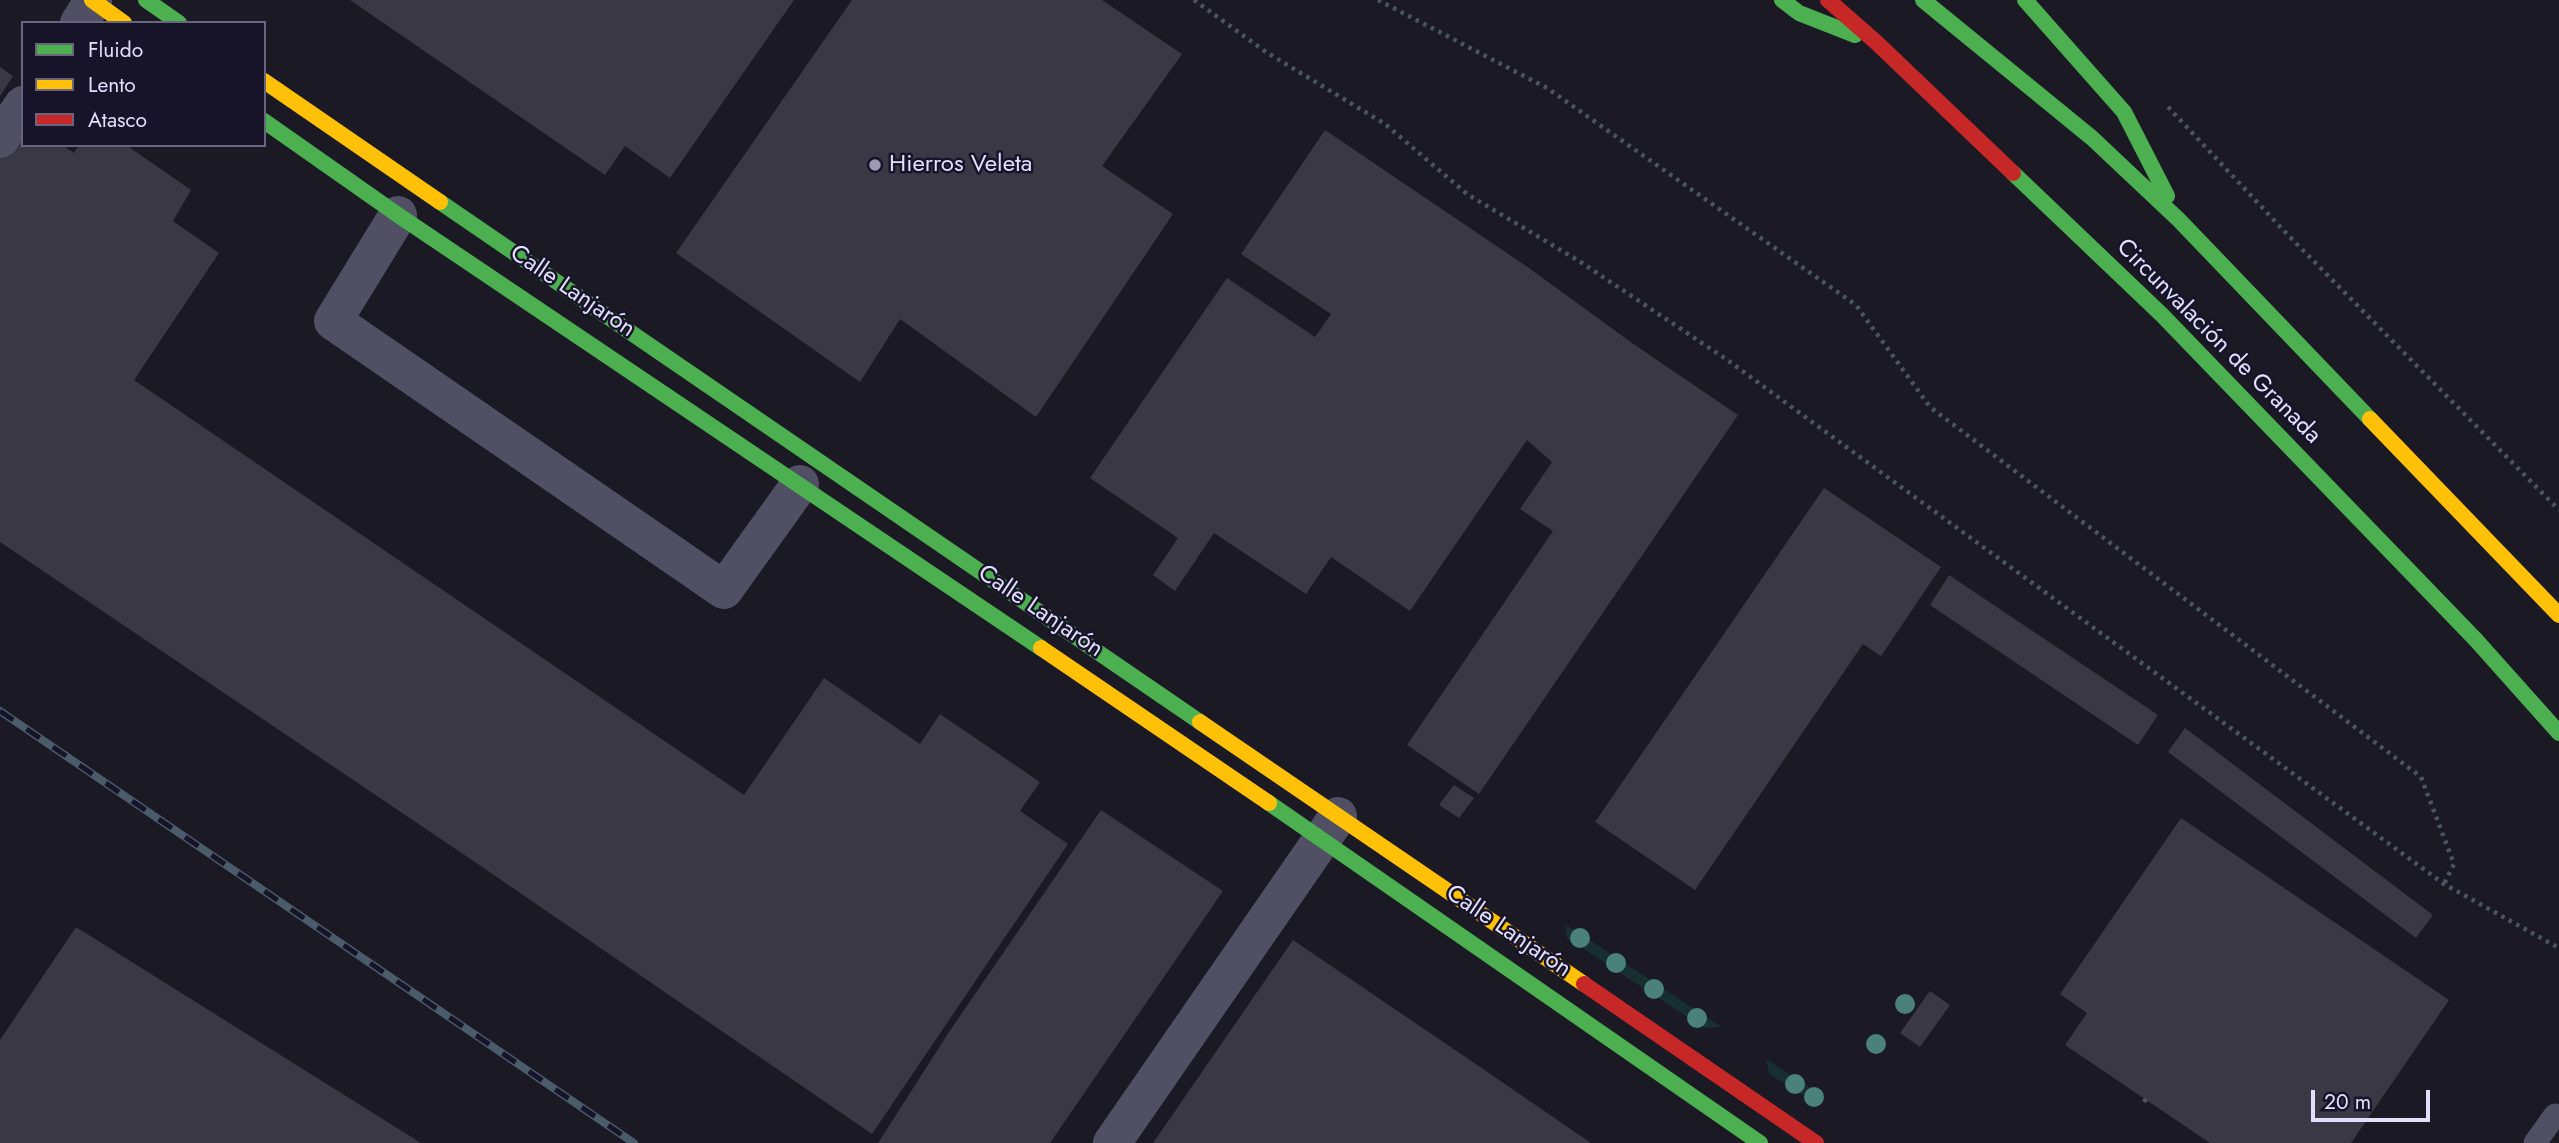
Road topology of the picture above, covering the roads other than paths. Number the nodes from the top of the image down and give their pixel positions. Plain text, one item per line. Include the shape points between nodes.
1 (146, 0) edge
2 (1782, 0) edge
3 (1828, 0) edge
4 (1923, 0) edge
5 (2025, 0) edge
6 (88, 8) edge
7 (119, 21) edge
8 (176, 21) edge
9 (1989, 35) dead end
10 (1877, 43) junction
11 (2010, 69) junction
12 (266, 82) edge
13 (21, 108) edge
14 (266, 122) edge
15 (0, 139) edge
16 (398, 215) junction
17 (2179, 220) junction
18 (800, 484) junction
19 (2559, 615) edge
20 (2559, 733) edge
21 (1329, 827) junction
22 (2555, 1115) dead end
23 (1756, 1142) edge
24 (1112, 1143) edge
25 (1816, 1143) edge
26 (2535, 1143) edge

1 - 8 main road
2 - 10 main road via 1798,13
3 - 10 main road, Circunvalación de Granada
4 - 11 main road
5 - 17 main road via 2124,112
6 - 7 main road
9 - 11 main road
10 - 20 main road, Circunvalación de Granada via 2162,315 2476,640
11 - 17 main road
12 - 21 main road, Calle Lanjarón
13 - 15 street
14 - 16 main road, Calle Lanjarón
16 - 18 main road, Calle Lanjarón
16 - 18 street via 333,321 724,590
17 - 19 main road
18 - 21 main road, Calle Lanjarón
21 - 23 main road, Calle Lanjarón
21 - 24 street
21 - 25 main road, Calle Lanjarón
22 - 26 lane

